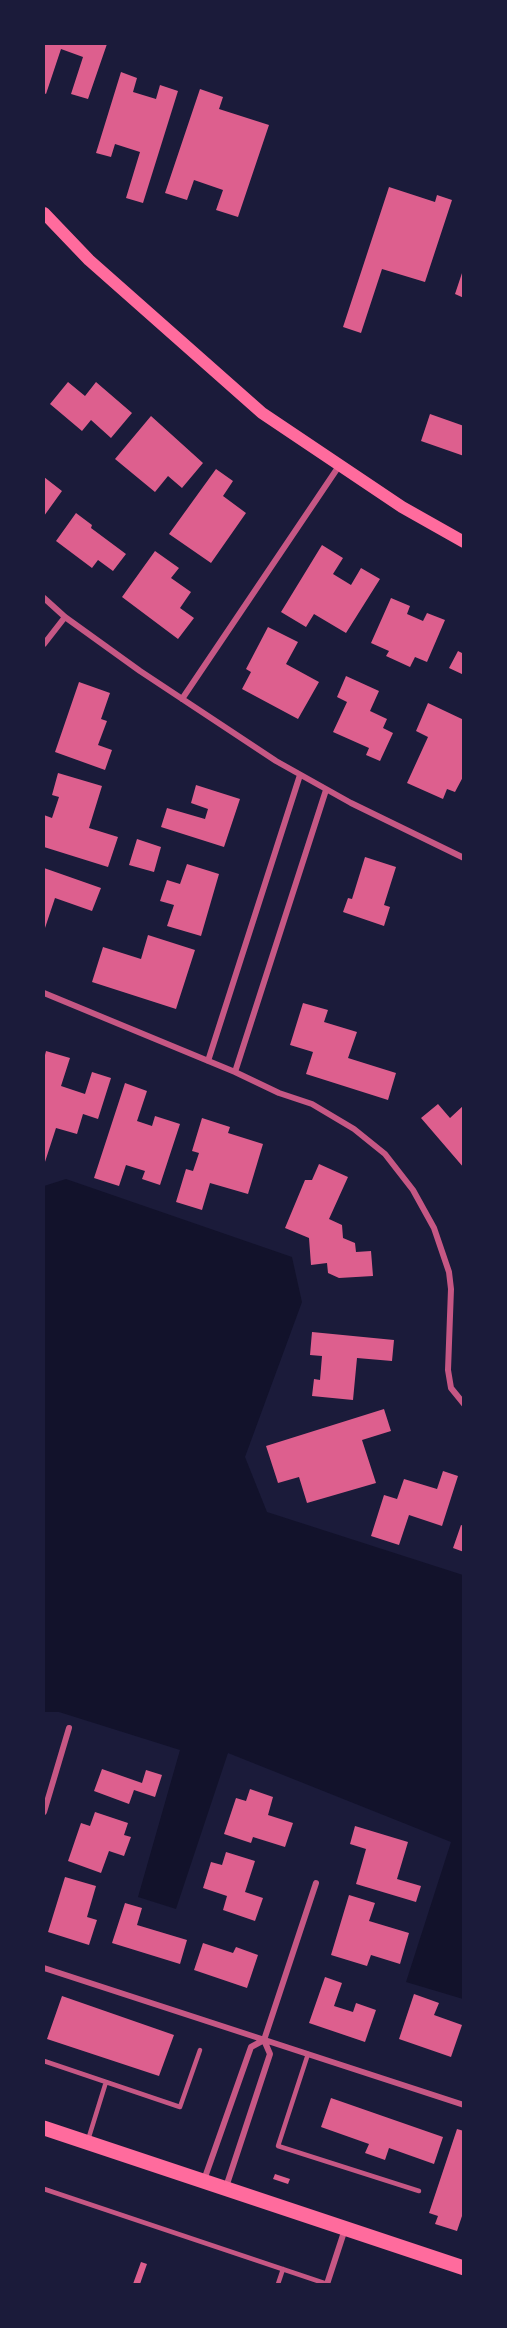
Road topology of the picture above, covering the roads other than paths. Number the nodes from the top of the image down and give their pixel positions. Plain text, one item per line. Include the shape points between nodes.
1 (44, 213) edge
2 (339, 466) junction
3 (464, 542) edge
4 (44, 598) edge
5 (64, 617) junction
6 (44, 644) edge
7 (182, 699) junction
8 (300, 775) junction
9 (326, 790) junction
10 (464, 858) edge
11 (44, 993) edge
12 (208, 1061) junction
13 (235, 1072) junction
14 (464, 1404) edge
15 (69, 1728) dead end
16 (44, 1812) edge
17 (316, 1883) dead end
18 (44, 1968) edge
19 (264, 2040) junction
20 (200, 2050) dead end
21 (308, 2054) junction
22 (44, 2061) edge
23 (106, 2082) junction
24 (464, 2105) edge
25 (44, 2128) edge
26 (87, 2142) junction
27 (204, 2182) junction
28 (44, 2189) edge
29 (225, 2189) junction
30 (419, 2192) dead end
31 (345, 2229) junction
32 (463, 2267) edge
33 (283, 2269) junction
34 (278, 2284) edge
35 (327, 2284) edge

1 - 2 main road via 89,260 262,413
2 - 3 main road
2 - 7 street
4 - 5 street
5 - 6 street
5 - 7 street
7 - 8 street
8 - 9 street
8 - 12 street
9 - 10 street
9 - 13 street
11 - 12 street
12 - 13 street
13 - 14 street via 312,1104 354,1129 385,1154 413,1190 434,1228 449,1272 448,1370 451,1388
15 - 16 street
17 - 19 street
18 - 19 street
19 - 21 street
19 - 27 street via 251,2047
19 - 29 street via 270,2054
20 - 23 lane via 180,2107
21 - 24 street
21 - 30 lane via 278,2146
22 - 23 lane
23 - 26 lane
25 - 26 main road
26 - 27 main road
27 - 29 main road
28 - 33 lane
29 - 31 main road
31 - 32 main road
31 - 35 street
33 - 34 lane
33 - 35 lane

